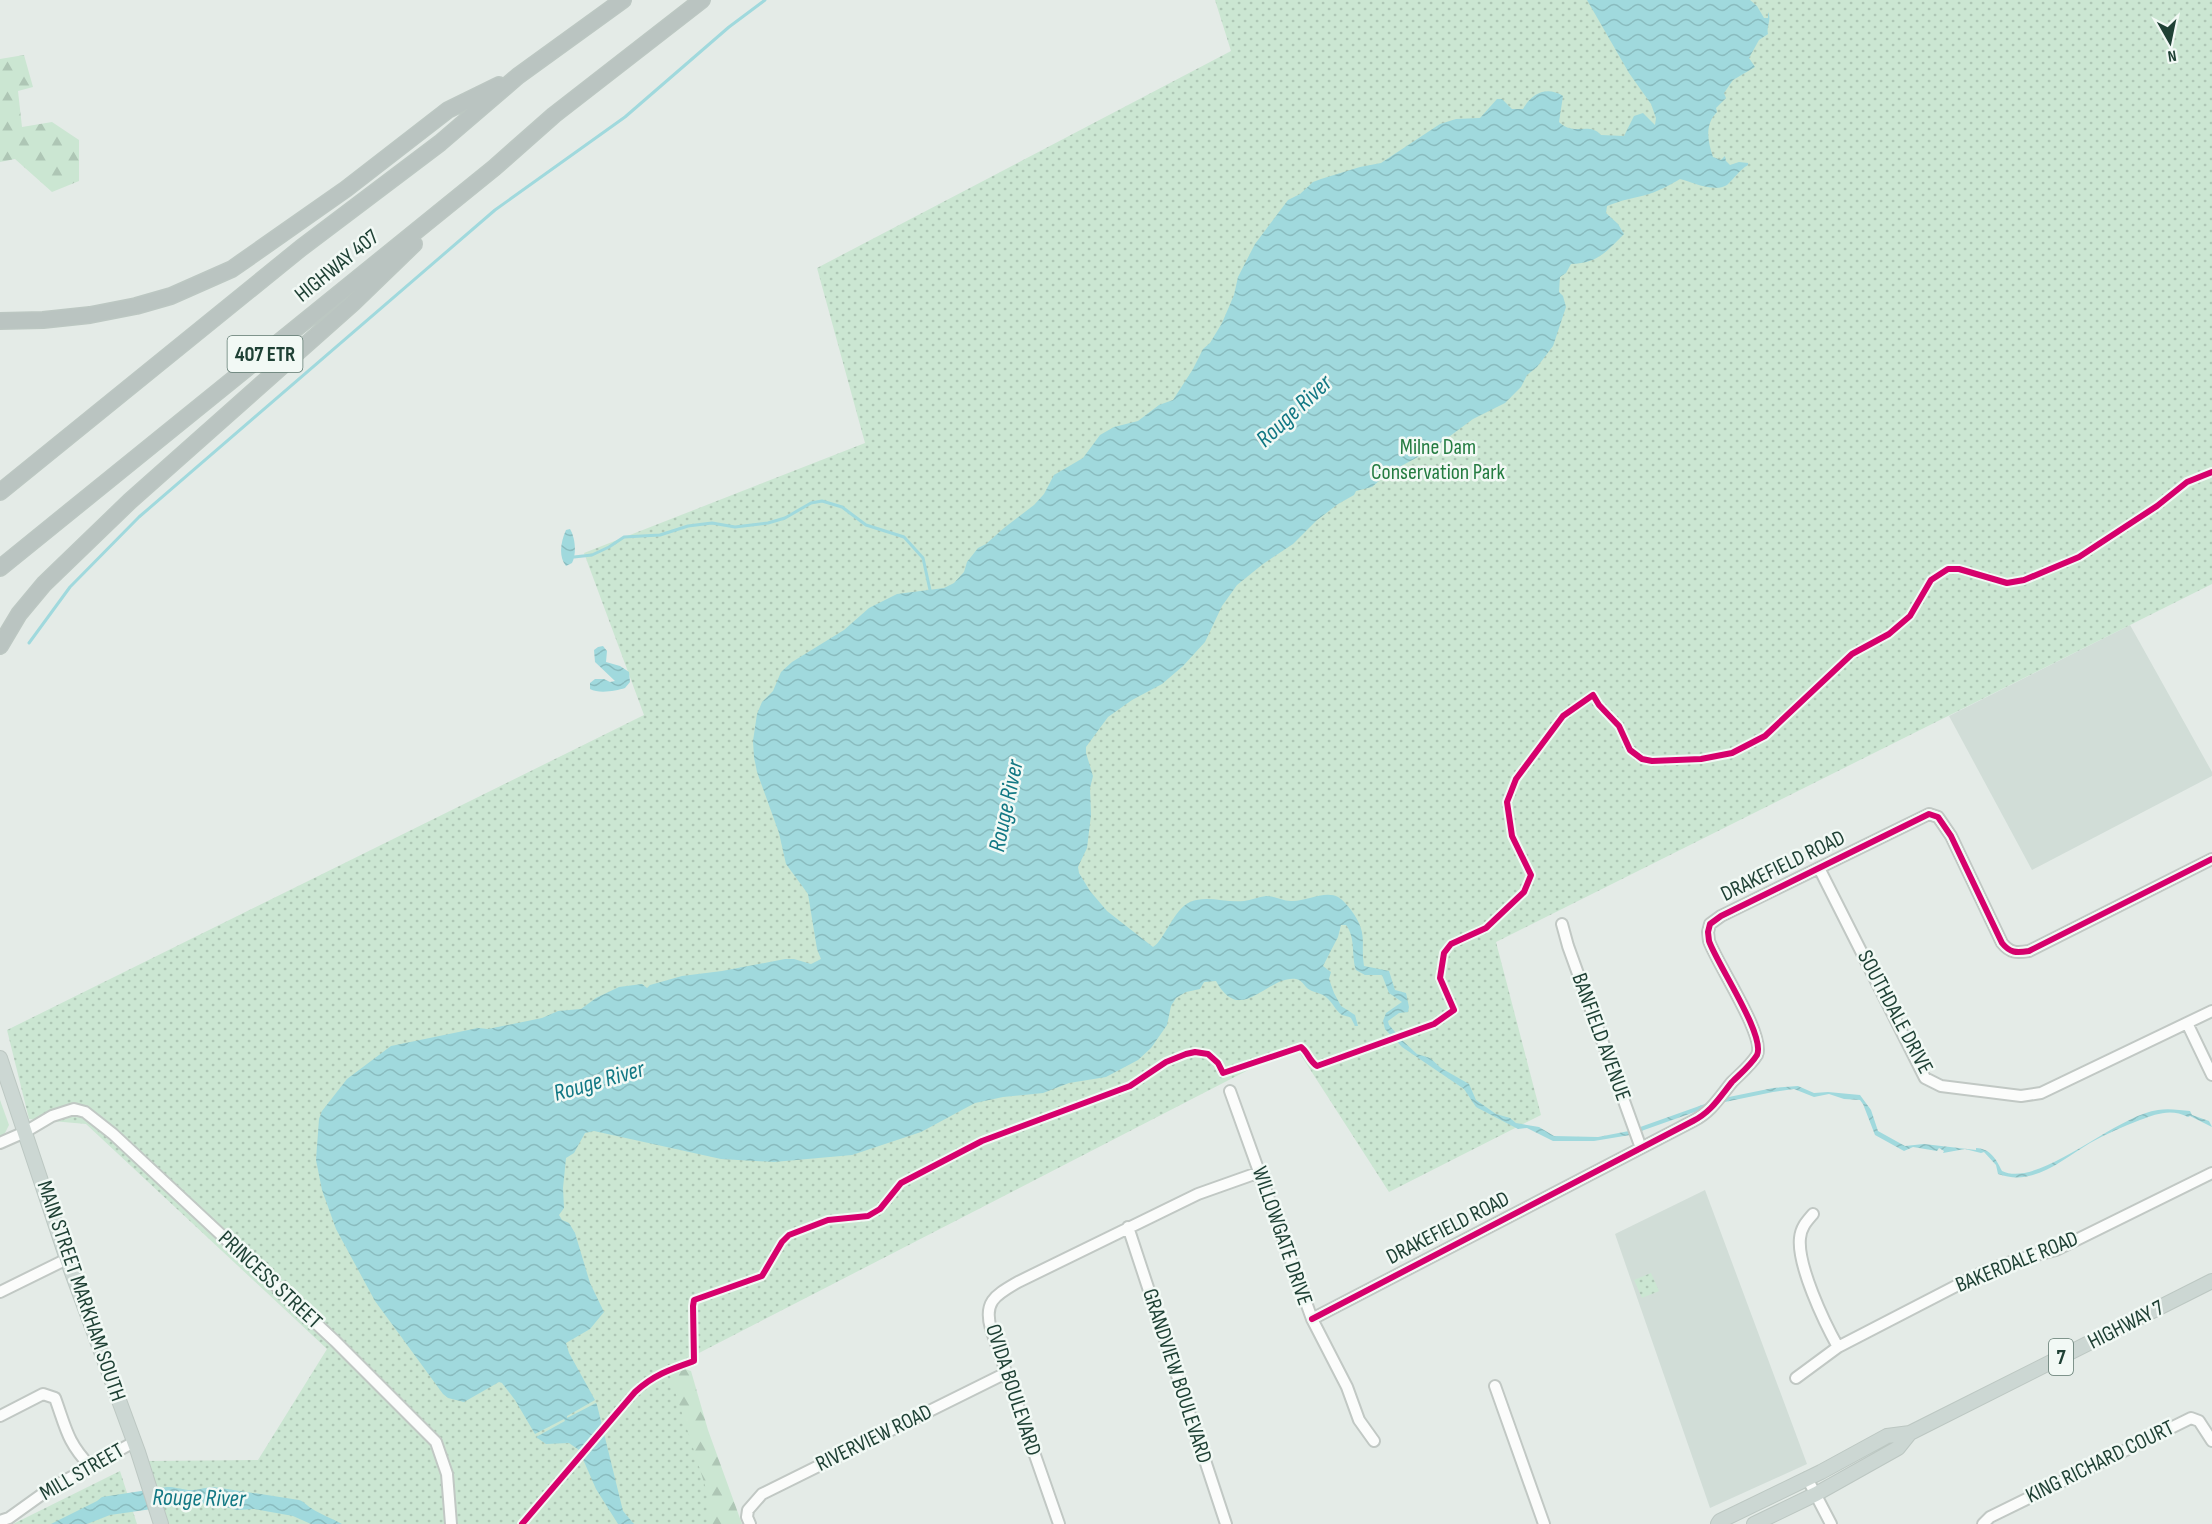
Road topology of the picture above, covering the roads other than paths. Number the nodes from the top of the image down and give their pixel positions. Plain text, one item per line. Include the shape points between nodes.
1 (623, 0) edge
2 (702, 0) edge
3 (518, 76) junction
4 (494, 168) junction
5 (0, 321) edge
6 (0, 492) edge
7 (0, 568) edge
8 (0, 646) edge
9 (2212, 859) edge
10 (1819, 868) junction
11 (1562, 924) dead end
12 (2212, 1011) edge
13 (2187, 1023) junction
14 (0, 1058) edge
15 (2212, 1075) edge
16 (1230, 1092) dead end
17 (26, 1132) junction
18 (0, 1143) edge
19 (1641, 1148) junction
20 (1260, 1172) junction
21 (2212, 1173) edge
22 (1813, 1214) dead end
23 (1128, 1227) junction
24 (66, 1259) junction
25 (2212, 1281) edge
26 (0, 1292) edge
27 (1312, 1319) junction
28 (1838, 1347) junction
29 (1006, 1373) junction
30 (1796, 1378) dead end
31 (1495, 1386) dead end
32 (0, 1416) edge
33 (1910, 1433) junction
34 (1374, 1440) dead end
35 (2212, 1441) edge
36 (136, 1447) junction
37 (90, 1466) junction
38 (1808, 1478) junction
39 (1816, 1494) junction
40 (0, 1521) edge
41 (161, 1524) edge
42 (451, 1524) edge
43 (750, 1524) edge
44 (1059, 1524) edge
45 (1226, 1524) edge
46 (1545, 1524) edge
47 (1718, 1524) edge
48 (1754, 1524) edge
49 (1831, 1524) edge
50 (1983, 1524) edge

1 - 3 highway, HIGHWAY 407 / 407 ETR
2 - 4 highway, HIGHWAY 407 / 407 ETR
3 - 5 highway via 448,110 346,189 232,268 171,296 136,306 43,320
3 - 6 highway, HIGHWAY 407 / 407 ETR via 440,143 301,248
4 - 7 highway, HIGHWAY 407 / 407 ETR
4 - 8 highway via 44,584 19,614
9 - 10 street, DRAKEFIELD ROAD via 2018,953 2009,951 2002,943 1938,817 1929,814 1917,819
10 - 13 street, SOUTHDALE DRIVE via 1925,1077 1941,1086 2021,1096 2040,1093
10 - 19 street, DRAKEFIELD ROAD via 1710,924 1712,949 1758,1038 1758,1052 1704,1115
11 - 19 street, BANFIELD AVENUE
12 - 13 street, SOUTHDALE DRIVE
13 - 15 street
14 - 17 main road, MAIN STREET MARKHAM SOUTH
16 - 20 street, WILLOWGATE DRIVE
17 - 18 street
17 - 24 main road, MAIN STREET MARKHAM SOUTH
17 - 42 street, PRINCESS STREET via 52,1116 74,1109 85,1112 113,1134 336,1341 436,1442 447,1474
19 - 27 street, DRAKEFIELD ROAD
20 - 23 street, OVIDA BOULEVARD via 1198,1194
20 - 27 street, WILLOWGATE DRIVE
21 - 28 street, BAKERDALE ROAD via 2056,1250 1983,1272
22 - 28 street via 1803,1226 1800,1251 1823,1321
23 - 29 street, OVIDA BOULEVARD via 994,1297 988,1319
23 - 45 street, GRANDVIEW BOULEVARD
24 - 26 street
24 - 36 main road, MAIN STREET MARKHAM SOUTH
25 - 33 main road, HIGHWAY 7 / 7
27 - 34 street, WILLOWGATE DRIVE via 1347,1387 1359,1420
28 - 30 street, BAKERDALE ROAD
29 - 43 street, RIVERVIEW ROAD via 762,1494 748,1510
29 - 44 street, OVIDA BOULEVARD
31 - 46 street
32 - 37 street via 43,1394 55,1398 69,1439
33 - 38 main road, HIGHWAY 7 / 7 via 1887,1436
33 - 39 main road, HIGHWAY 7 / 7 via 1898,1448
35 - 50 street, KING RICHARD COURT via 2199,1421 2191,1418 1990,1517
36 - 37 street, MILL STREET
36 - 41 main road, MAIN STREET MARKHAM SOUTH
37 - 40 street, MILL STREET
38 - 39 street
38 - 47 main road, HIGHWAY 7 / 7
39 - 48 main road, HIGHWAY 7 / 7
39 - 49 street

